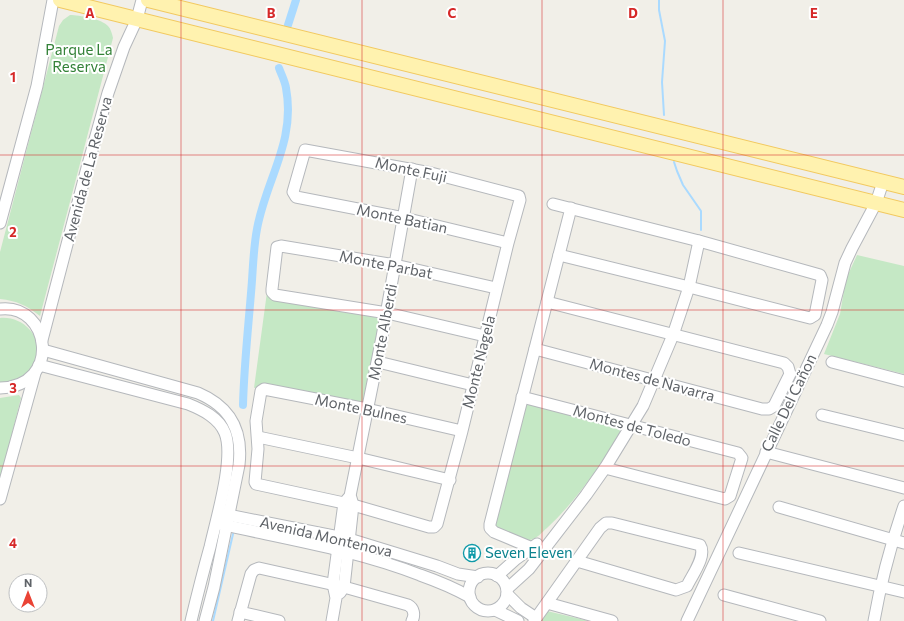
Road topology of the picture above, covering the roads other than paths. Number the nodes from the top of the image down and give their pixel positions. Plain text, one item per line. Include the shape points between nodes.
1 (53, 0) edge
2 (60, 0) edge
3 (148, 1) edge
4 (137, 19) junction
5 (285, 34) junction
6 (279, 55) junction
7 (412, 169) junction
8 (883, 182) junction
9 (904, 187) edge
10 (516, 196) joint
11 (296, 197) joint
12 (876, 203) junction
13 (553, 204) dead end
14 (571, 208) junction
15 (904, 210) edge
16 (404, 218) junction
17 (0, 223) edge
18 (699, 241) junction
19 (508, 243) junction
20 (559, 255) junction
21 (396, 265) junction
22 (689, 286) junction
23 (496, 288) junction
24 (547, 302) junction
25 (0, 309) edge
26 (387, 313) junction
27 (673, 335) junction
28 (485, 336) junction
29 (43, 345) junction
30 (534, 349) junction
31 (378, 362) junction
32 (832, 362) dead end
33 (37, 369) junction
34 (904, 381) edge
35 (654, 382) junction
36 (473, 385) junction
37 (0, 388) edge
38 (522, 397) junction
39 (367, 409) junction
40 (822, 415) dead end
41 (632, 426) junction
42 (462, 432) junction
43 (904, 435) edge
44 (258, 437) junction
45 (766, 452) junction
46 (358, 458) junction
47 (605, 468) junction
48 (450, 480) junction
49 (904, 488) edge
50 (0, 499) edge
51 (349, 501) junction
52 (904, 506) edge
53 (779, 507) dead end
54 (217, 518) junction
55 (228, 520) junction
56 (554, 536) junction
57 (344, 538) junction
58 (892, 540) junction
59 (904, 543) edge
60 (532, 547) junction
61 (343, 551) junction
62 (542, 552) junction
63 (739, 553) dead end
64 (577, 561) junction
65 (497, 576) junction
66 (478, 577) junction
67 (338, 586) junction
68 (880, 586) junction
69 (507, 592) junction
70 (904, 592) edge
71 (724, 595) dead end
72 (470, 597) junction
73 (547, 603) junction
74 (495, 610) junction
75 (239, 617) edge
76 (413, 617) edge
77 (535, 620) edge
78 (191, 621) edge
79 (205, 621) edge
80 (279, 621) edge
81 (332, 621) edge
82 (518, 621) edge
83 (612, 621) edge
84 (687, 621) edge
85 (820, 621) edge
86 (874, 621) edge

1 - 17 street via 36,86
2 - 4 main road
3 - 4 street, Avenida de La Reserva
3 - 5 main road
4 - 6 main road
4 - 29 street, Avenida de La Reserva via 108,93
5 - 6 main road
5 - 8 main road
6 - 12 main road
7 - 10 street, Monte Fuji
7 - 11 street, Monte Fuji via 305,150 293,192
7 - 16 street, Monte Alberdi
8 - 9 main road
8 - 12 street, Calle Del Cañon
10 - 19 street, Monte Nagela via 520,197 520,200
11 - 16 street, Monte Batian
12 - 15 main road
12 - 45 street, Calle Del Cañon via 845,262 827,325
13 - 14 street
14 - 18 street
14 - 20 street
16 - 19 street, Monte Batian
16 - 21 street, Monte Alberdi
18 - 22 street
18 - 22 street via 820,275 822,280 815,315 810,318
19 - 23 street, Monte Nagela
20 - 22 street
20 - 24 street
21 - 23 street, Monte Parbat
21 - 26 street, Monte Alberdi
21 - 26 street, Monte Parbat via 281,246 277,249 272,290 274,294
22 - 27 street
23 - 28 street, Monte Nagela
24 - 27 street
24 - 30 street
25 - 29 street via 14,310 24,315 36,326
26 - 28 street
26 - 31 street, Monte Alberdi
27 - 35 street
27 - 35 street, Montes de Navarra via 784,363 790,374 774,406 769,409
28 - 36 street, Monte Nagela
29 - 33 street, Avenida de La Reserva
29 - 55 street via 198,393 208,397 223,409 235,426 240,445 239,465
30 - 35 street, Montes de Navarra
30 - 38 street
31 - 36 street
31 - 39 street, Monte Alberdi
32 - 34 street
33 - 37 street via 28,380 19,385
33 - 50 street
33 - 54 street via 171,399 207,413 225,432 228,449
35 - 41 street
36 - 42 street, Monte Nagela
38 - 41 street, Montes de Toledo
38 - 60 street via 490,526 494,532
39 - 42 street, Monte Bulnes
39 - 44 street, Monte Bulnes via 265,389 261,391 257,414
39 - 46 street, Monte Alberdi
40 - 43 street
41 - 47 street
41 - 47 street, Montes de Toledo via 738,453 742,460 730,496 725,499
42 - 48 street, Monte Nagela
44 - 46 street
44 - 51 street via 256,484
45 - 49 street
45 - 84 street, Calle Del Cañon
46 - 48 street
46 - 51 street, Monte Alberdi
47 - 56 street
48 - 51 street, Monte Nagela via 436,526 431,527
51 - 57 street, Monte Alberdi
52 - 58 street
53 - 58 street
54 - 55 street, Avenida Montenova
54 - 78 street
55 - 57 street, Avenida Montenova
55 - 61 street, Avenida Montenova
55 - 79 street
56 - 60 street
56 - 62 street
57 - 61 street, Monte Alberdi
57 - 66 street, Avenida Montenova via 458,574
58 - 59 street
58 - 68 street
60 - 62 street
60 - 65 street
61 - 67 street, Monte Alberdi
61 - 72 street, Avenida Montenova via 398,566 455,588
62 - 69 street
63 - 68 street
64 - 64 street via 606,523 700,545 703,549 703,555 687,586 676,590
64 - 73 street
65 - 66 street via 488,574
65 - 69 street via 502,579
66 - 72 street via 471,585
67 - 75 street via 261,568 254,570
67 - 76 street via 408,605 412,608
67 - 81 street
68 - 70 street
68 - 86 street
69 - 74 street via 503,604
69 - 77 street
71 - 85 street
72 - 74 street via 479,609
73 - 77 street
73 - 83 street
74 - 82 street
75 - 80 street

